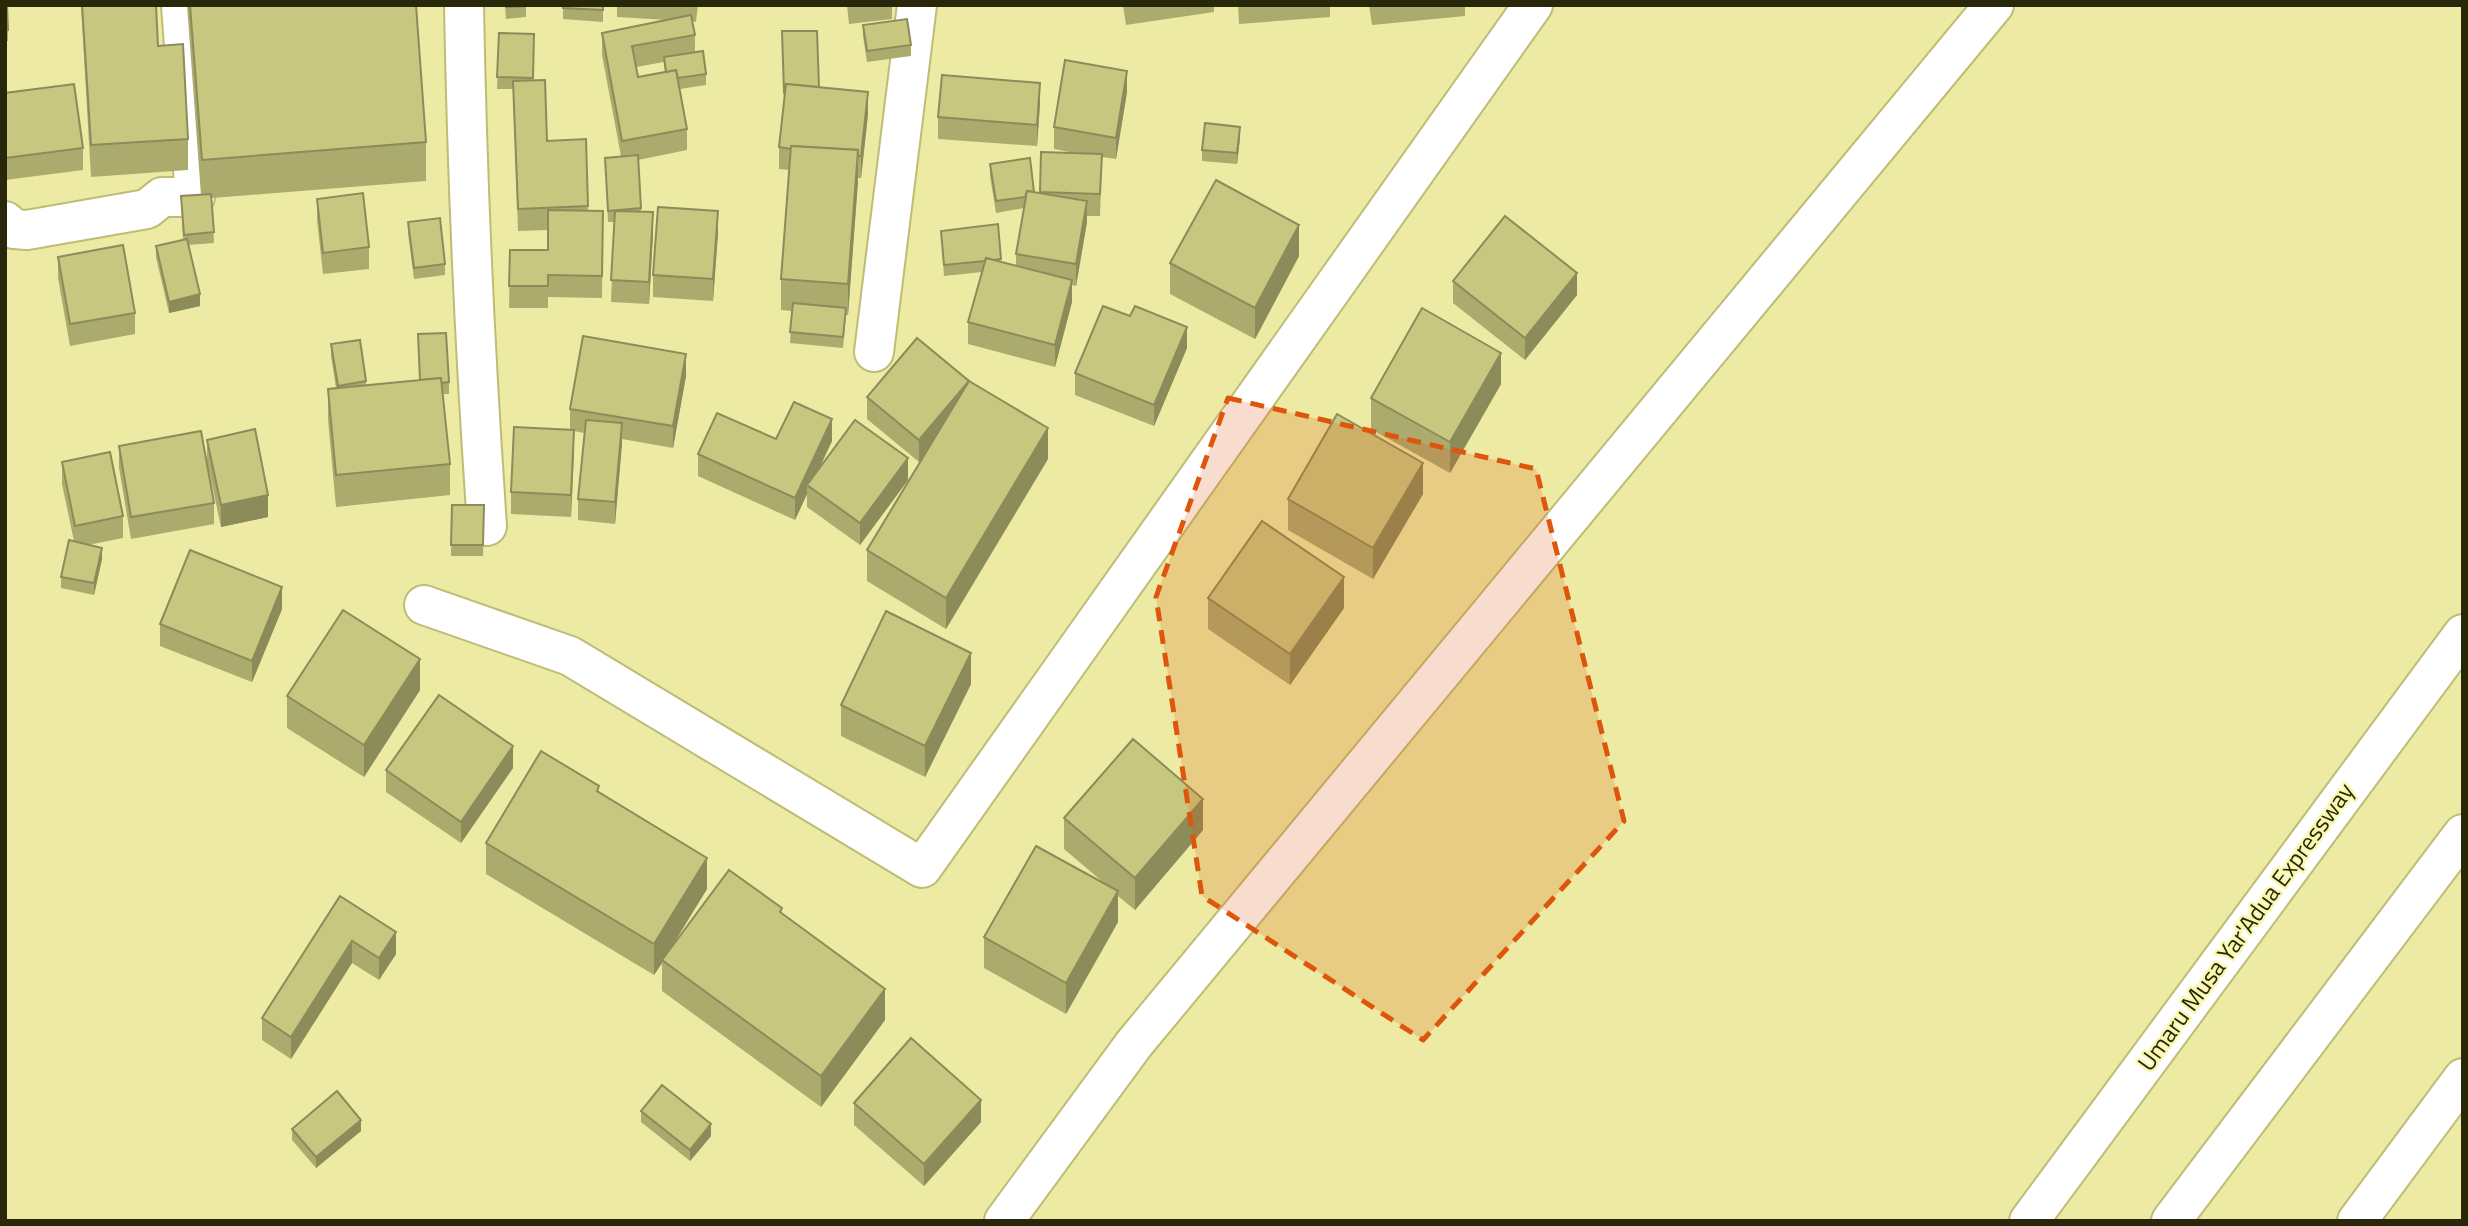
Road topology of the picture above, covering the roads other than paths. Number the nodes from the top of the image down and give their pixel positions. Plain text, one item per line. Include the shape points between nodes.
1 (181, 5) edge
2 (464, 5) edge
3 (917, 5) edge
4 (1532, 5) edge
5 (1994, 5) edge
6 (5, 221) edge
7 (874, 352) dead end
8 (487, 526) edge
9 (424, 605) dead end
10 (2463, 634) edge
11 (2463, 834) edge
12 (2463, 1078) edge
13 (1004, 1221) edge
14 (2029, 1221) edge
15 (2172, 1221) edge
16 (2357, 1221) edge

1 - 6 main road via 195,198 162,197 147,209 26,230 14,229
2 - 8 main road
3 - 7 main road
4 - 9 main road via 922,868 570,656
5 - 13 main road via 1134,1044
10 - 14 main road, Umaru Musa Yar'Adua Expressway
11 - 15 main road
12 - 16 main road

